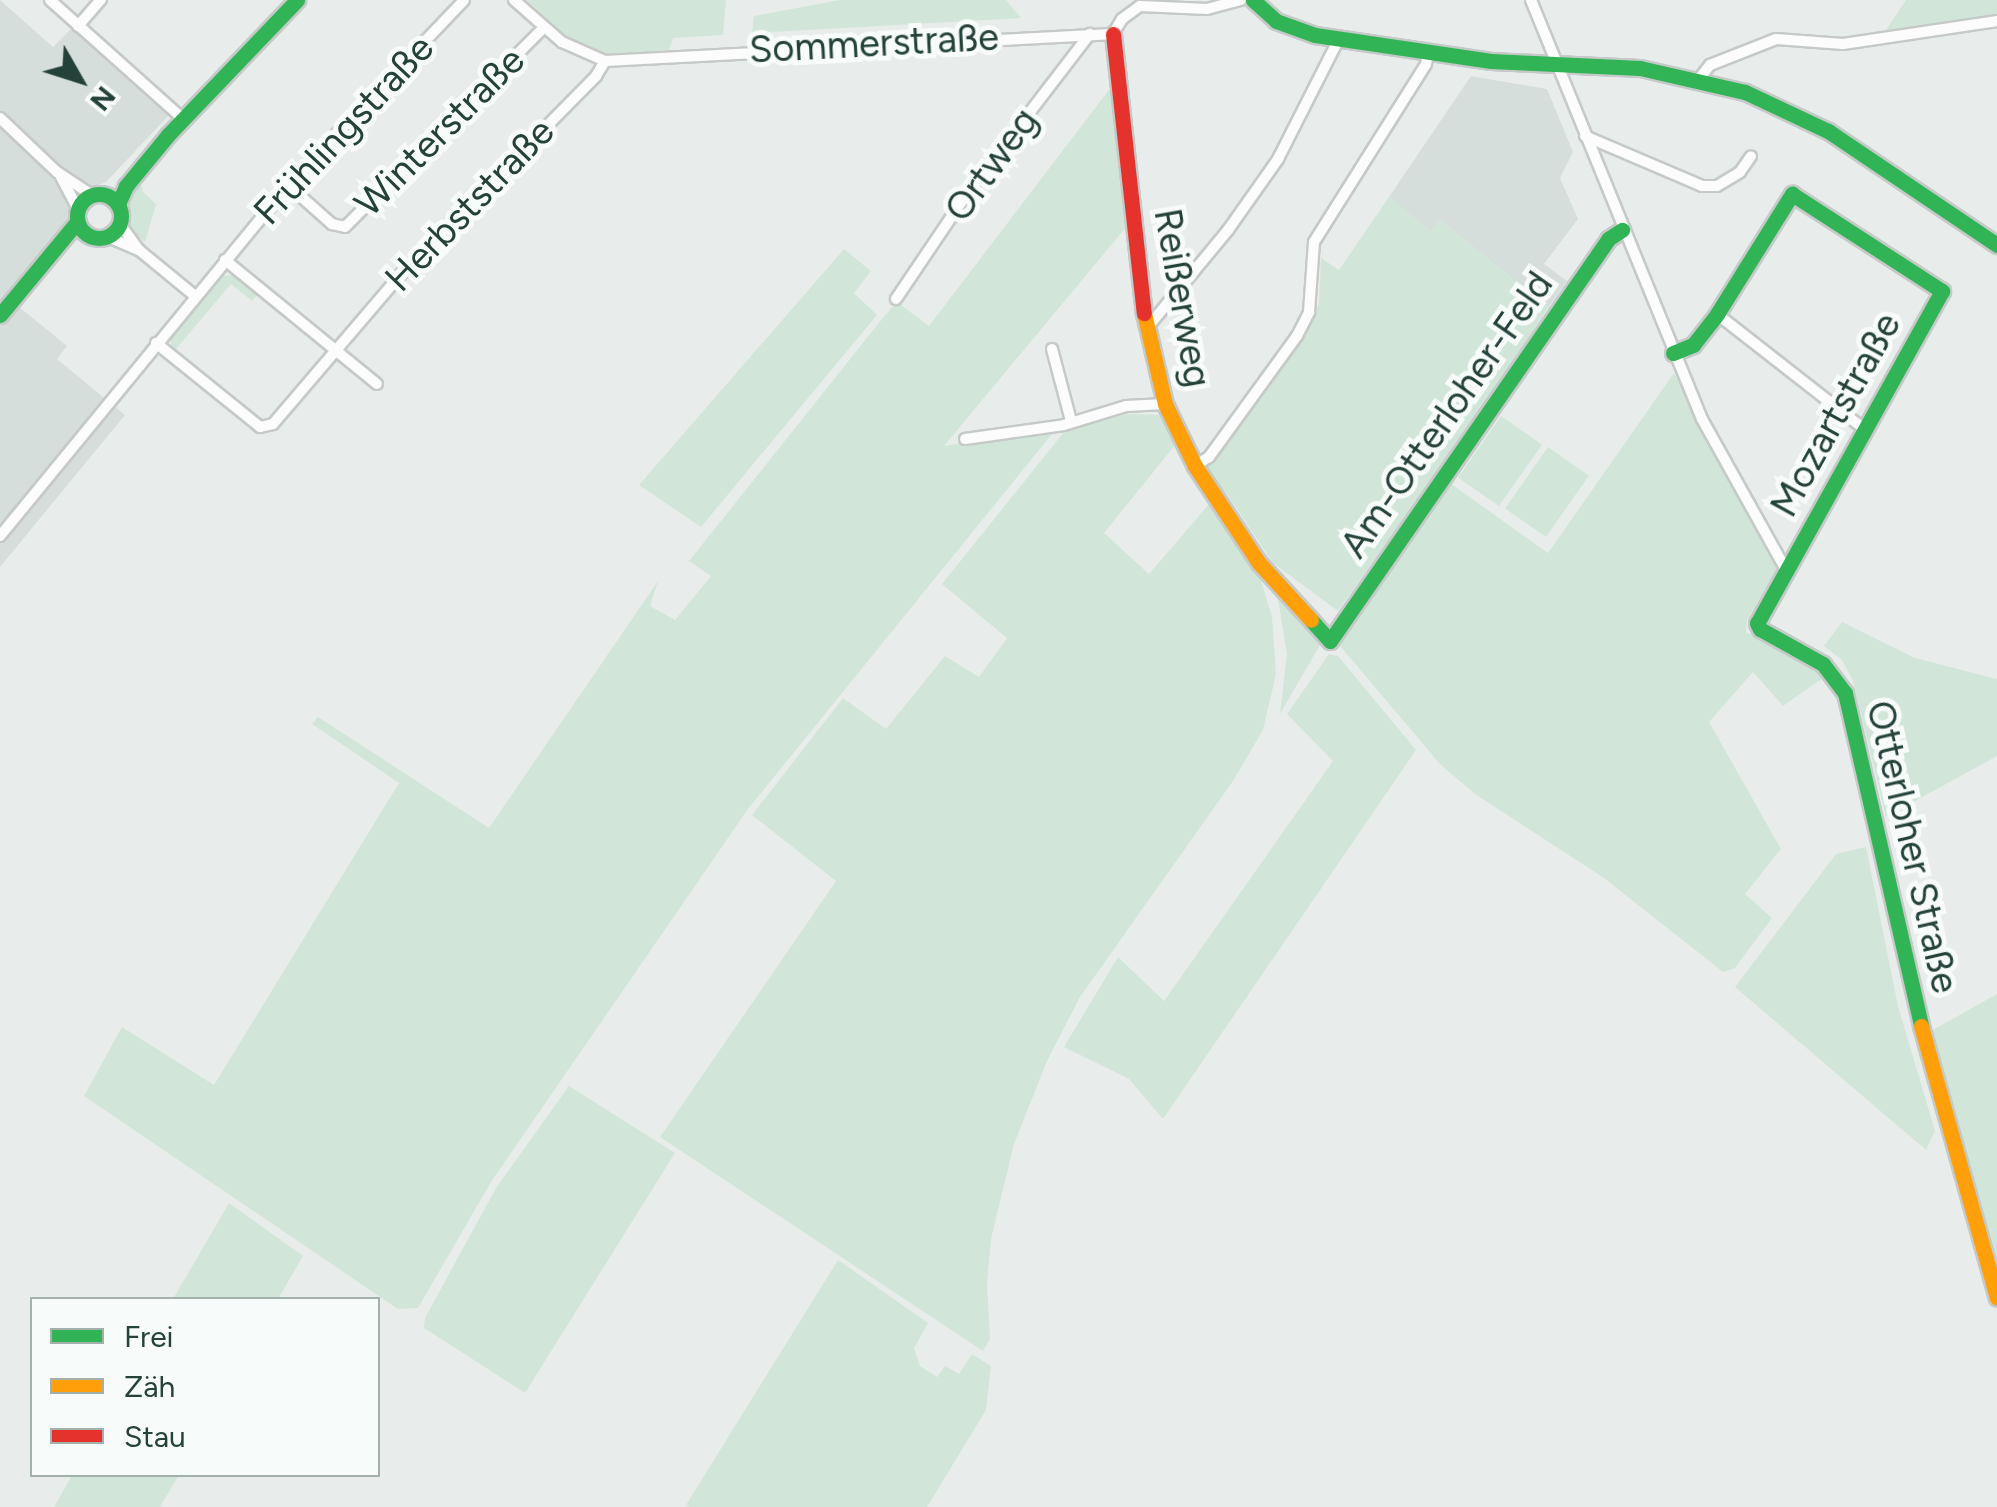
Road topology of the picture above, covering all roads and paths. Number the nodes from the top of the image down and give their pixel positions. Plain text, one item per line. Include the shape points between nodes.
1 (50, 0) edge
2 (101, 0) edge
3 (297, 0) edge
4 (464, 0) edge
5 (514, 0) edge
6 (1241, 0) edge
7 (1252, 0) edge
8 (1534, 1) edge
9 (1997, 21) edge
10 (78, 26) junction
11 (543, 28) junction
12 (1090, 34) junction
13 (1113, 34) junction
14 (1340, 39) junction
15 (1428, 54) junction
16 (605, 61) junction
17 (1555, 63) junction
18 (1699, 79) junction
19 (0, 118) edge
20 (183, 119) junction
21 (168, 135) junction
22 (1584, 136) junction
23 (1751, 156) dead end
24 (57, 172) junction
25 (288, 185) junction
26 (96, 194) junction
27 (118, 204) junction
28 (77, 215) junction
29 (120, 224) junction
30 (1622, 230) junction
31 (99, 237) junction
32 (1997, 245) edge
33 (138, 250) junction
34 (225, 260) junction
35 (44, 267) junction
36 (194, 296) junction
37 (896, 299) dead end
38 (1718, 314) junction
39 (0, 315) edge
40 (1146, 329) junction
41 (156, 343) junction
42 (334, 348) junction
43 (1052, 350) dead end
44 (1673, 353) junction
45 (377, 384) dead end
46 (1165, 404) junction
47 (1072, 421) junction
48 (1864, 429) junction
49 (965, 439) dead end
50 (1195, 466) junction
51 (0, 536) edge
52 (1785, 568) junction
53 (1330, 641) joint
54 (1997, 1298) edge

1 - 10 street
2 - 10 street
3 - 20 street
4 - 25 street, Frühlingstraße
5 - 11 street, Sommerstraße
6 - 13 street via 1207,8 1140,6
7 - 14 street via 1294,29
8 - 17 street
9 - 18 street via 1853,43 1776,40 1710,64
10 - 20 street
11 - 16 street, Sommerstraße
11 - 25 street, Winterstraße via 349,224 332,224
12 - 13 street, Sommerstraße
12 - 16 street, Sommerstraße
12 - 37 street, Ortweg
13 - 40 street, Reißerweg
14 - 15 street
14 - 40 street via 1278,159
15 - 17 street
15 - 50 street via 1314,242 1309,312 1297,336 1209,457
16 - 42 street, Herbststraße
17 - 18 street
17 - 22 street
18 - 32 street via 1771,102 1828,130
19 - 24 street
20 - 21 street
21 - 26 street
21 - 27 street
22 - 23 street via 1702,186 1717,186 1740,172
22 - 30 street
24 - 26 street
24 - 28 street
25 - 34 street, Frühlingstraße
26 - 27 street
26 - 28 street
27 - 29 street
28 - 31 street
28 - 35 street
29 - 31 street
29 - 33 street
30 - 44 street
30 - 53 street, Am-Otterloher-Feld via 1608,239
31 - 33 street
31 - 35 street
33 - 36 street
34 - 36 street
34 - 42 street
35 - 39 street
36 - 41 street
38 - 44 street via 1693,345
38 - 48 street
38 - 48 street, Mozartstraße via 1792,194 1942,291
40 - 46 street, Reißerweg
41 - 42 street, Herbststraße via 260,427 273,424
41 - 51 street
42 - 45 street
43 - 47 street
44 - 52 street via 1728,470
46 - 47 street via 1126,406
46 - 50 street, Reißerweg
47 - 49 street
48 - 52 street, Mozartstraße
50 - 53 street, Reißerweg via 1259,563
52 - 54 street, Otterloher Straße via 1757,623 1823,664 1845,692 1909,984

